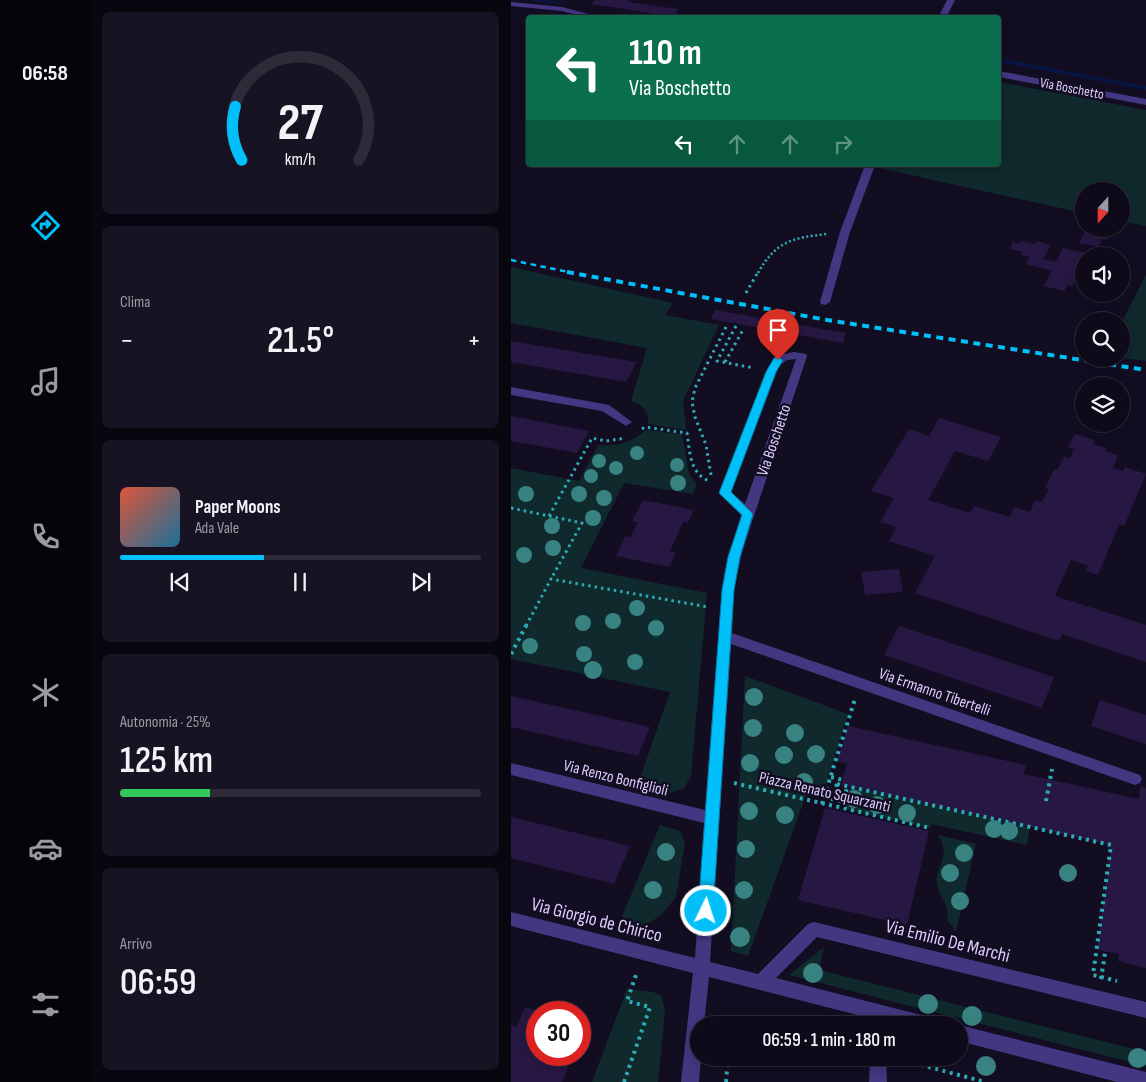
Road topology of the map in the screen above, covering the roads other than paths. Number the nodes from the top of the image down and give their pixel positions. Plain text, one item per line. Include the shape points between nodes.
1 (951, 0) edge
2 (511, 4) edge
3 (587, 15) edge
4 (944, 15) edge
5 (1001, 74) edge
6 (1146, 102) edge
7 (869, 167) edge
8 (825, 302) dead end
9 (511, 391) edge
10 (626, 422) dead end
11 (748, 514) junction
12 (724, 636) junction
13 (511, 769) edge
14 (1135, 779) dead end
15 (712, 818) junction
16 (511, 919) edge
17 (702, 966) junction
18 (761, 982) junction
19 (1146, 1010) edge
20 (871, 1016) edge
21 (968, 1034) edge
22 (878, 1066) edge
23 (1146, 1081) edge
24 (690, 1082) edge
25 (878, 1082) edge

1 - 4 street
2 - 3 street
5 - 6 street, Via Boschetto
7 - 8 street via 845,232
9 - 10 street via 605,408
11 - 11 street, Via Boschetto via 802,356 789,355 778,360 771,372 725,493
11 - 12 street, Via Boschetto via 734,557
12 - 14 street, Via Ermanno Tibertelli
12 - 15 street, Via Boschetto
13 - 15 street, Via Renzo Bonfiglioli
15 - 17 street, Via Boschetto
16 - 17 street, Via Giorgio de Chirico
17 - 18 street
17 - 24 street, Via Boschetto
18 - 19 street, Via Emilio De Marchi via 814,929
18 - 20 street
21 - 23 street
22 - 25 street

